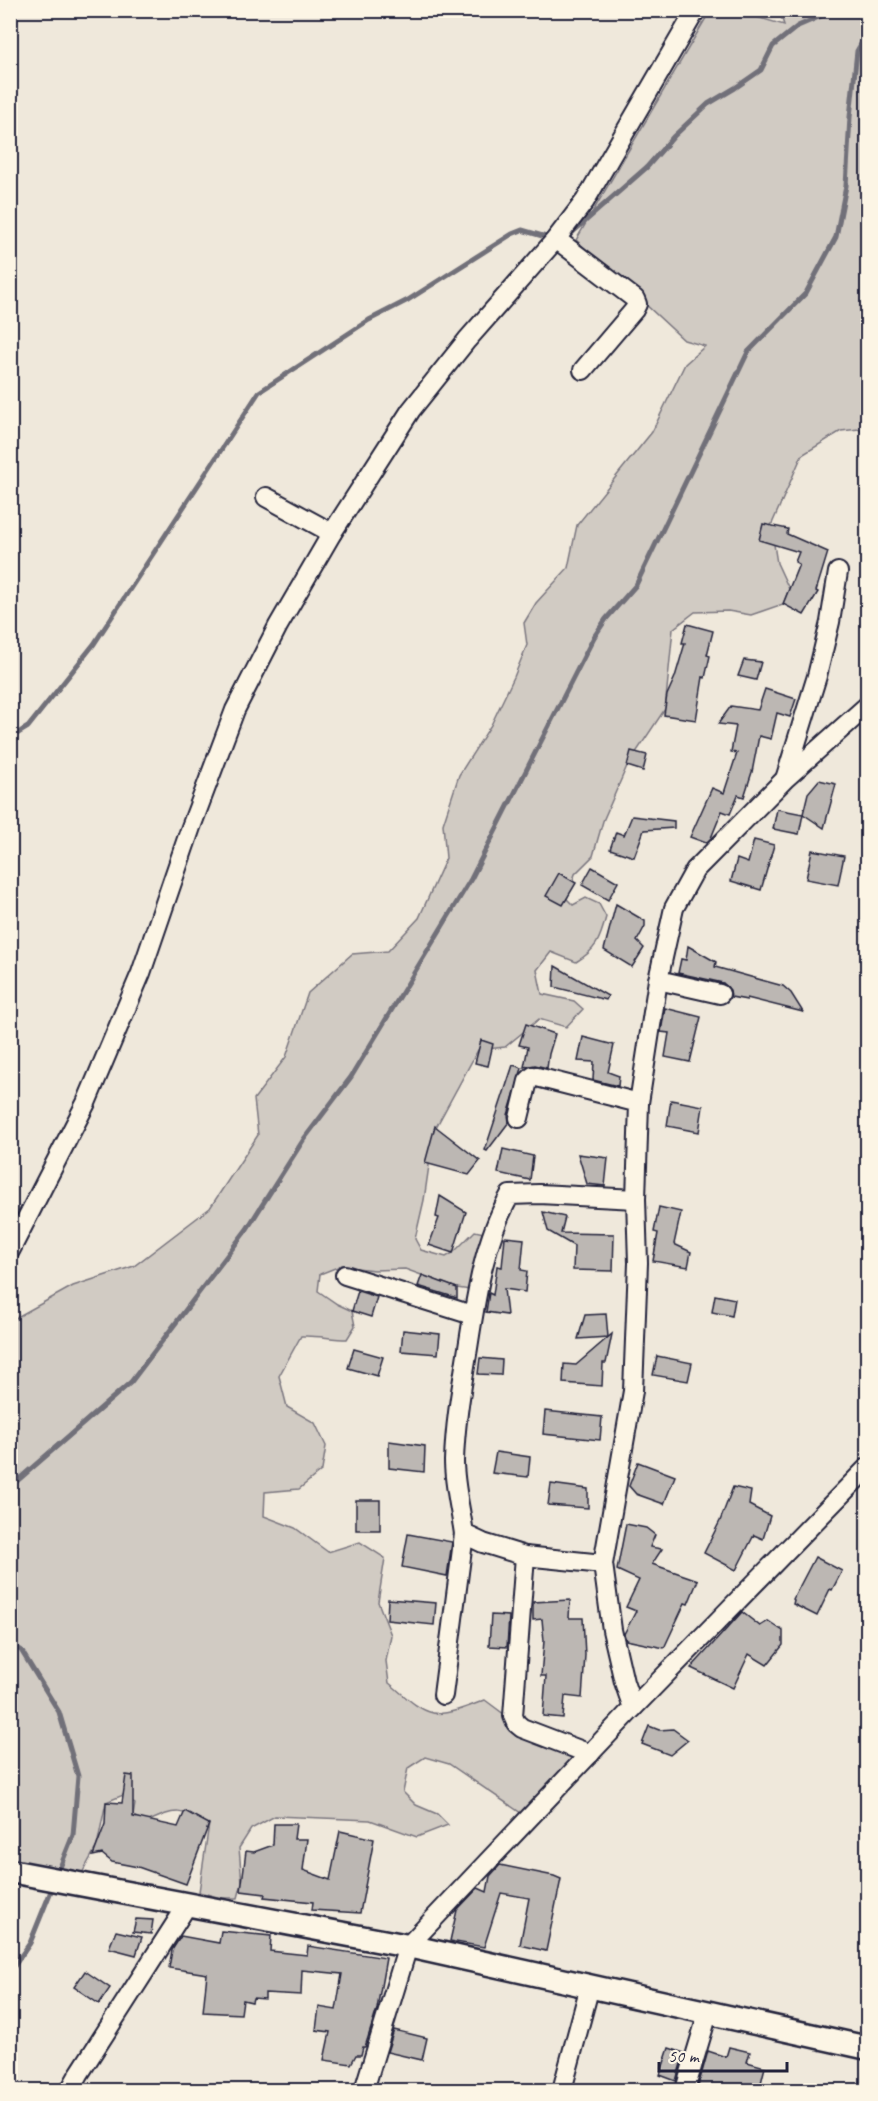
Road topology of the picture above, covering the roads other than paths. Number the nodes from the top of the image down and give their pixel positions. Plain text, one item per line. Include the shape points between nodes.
1 (696, 10) edge
2 (556, 239) junction
3 (583, 370) dead end
4 (266, 497) dead end
5 (332, 533) junction
6 (838, 572) dead end
7 (867, 705) edge
8 (786, 778) junction
9 (658, 981) junction
10 (720, 994) dead end
11 (639, 1103) junction
12 (519, 1118) dead end
13 (636, 1199) junction
14 (10, 1251) edge
15 (345, 1275) dead end
16 (472, 1315) junction
17 (867, 1467) edge
18 (464, 1534) junction
19 (525, 1557) junction
20 (603, 1564) junction
21 (443, 1695) dead end
22 (633, 1708) junction
23 (590, 1754) junction
24 (16, 1872) edge
25 (188, 1904) junction
26 (408, 1946) junction
27 (590, 1986) junction
28 (708, 2013) junction
29 (867, 2048) edge
30 (70, 2091) edge
31 (364, 2091) edge
32 (562, 2091) edge
33 (685, 2091) edge

1 - 2 street via 585,201
2 - 3 street via 637,304
2 - 5 street via 411,410
4 - 5 street
5 - 14 street via 235,710 141,973 86,1103
6 - 8 street via 817,676
7 - 8 street
8 - 9 street via 695,870 674,908
9 - 10 street
9 - 11 street
11 - 12 street via 533,1076 528,1081
11 - 13 street
13 - 16 street via 510,1195 488,1249
13 - 20 street via 633,1391
15 - 16 street
16 - 18 street via 454,1464
17 - 22 street
18 - 19 street
18 - 21 street
19 - 20 street
19 - 23 street via 513,1716 522,1728
20 - 22 street via 612,1630
22 - 23 street
23 - 26 street
24 - 25 main road
25 - 26 main road
25 - 30 street
26 - 27 main road
26 - 31 street
27 - 28 main road
27 - 32 street
28 - 29 main road
28 - 33 street

